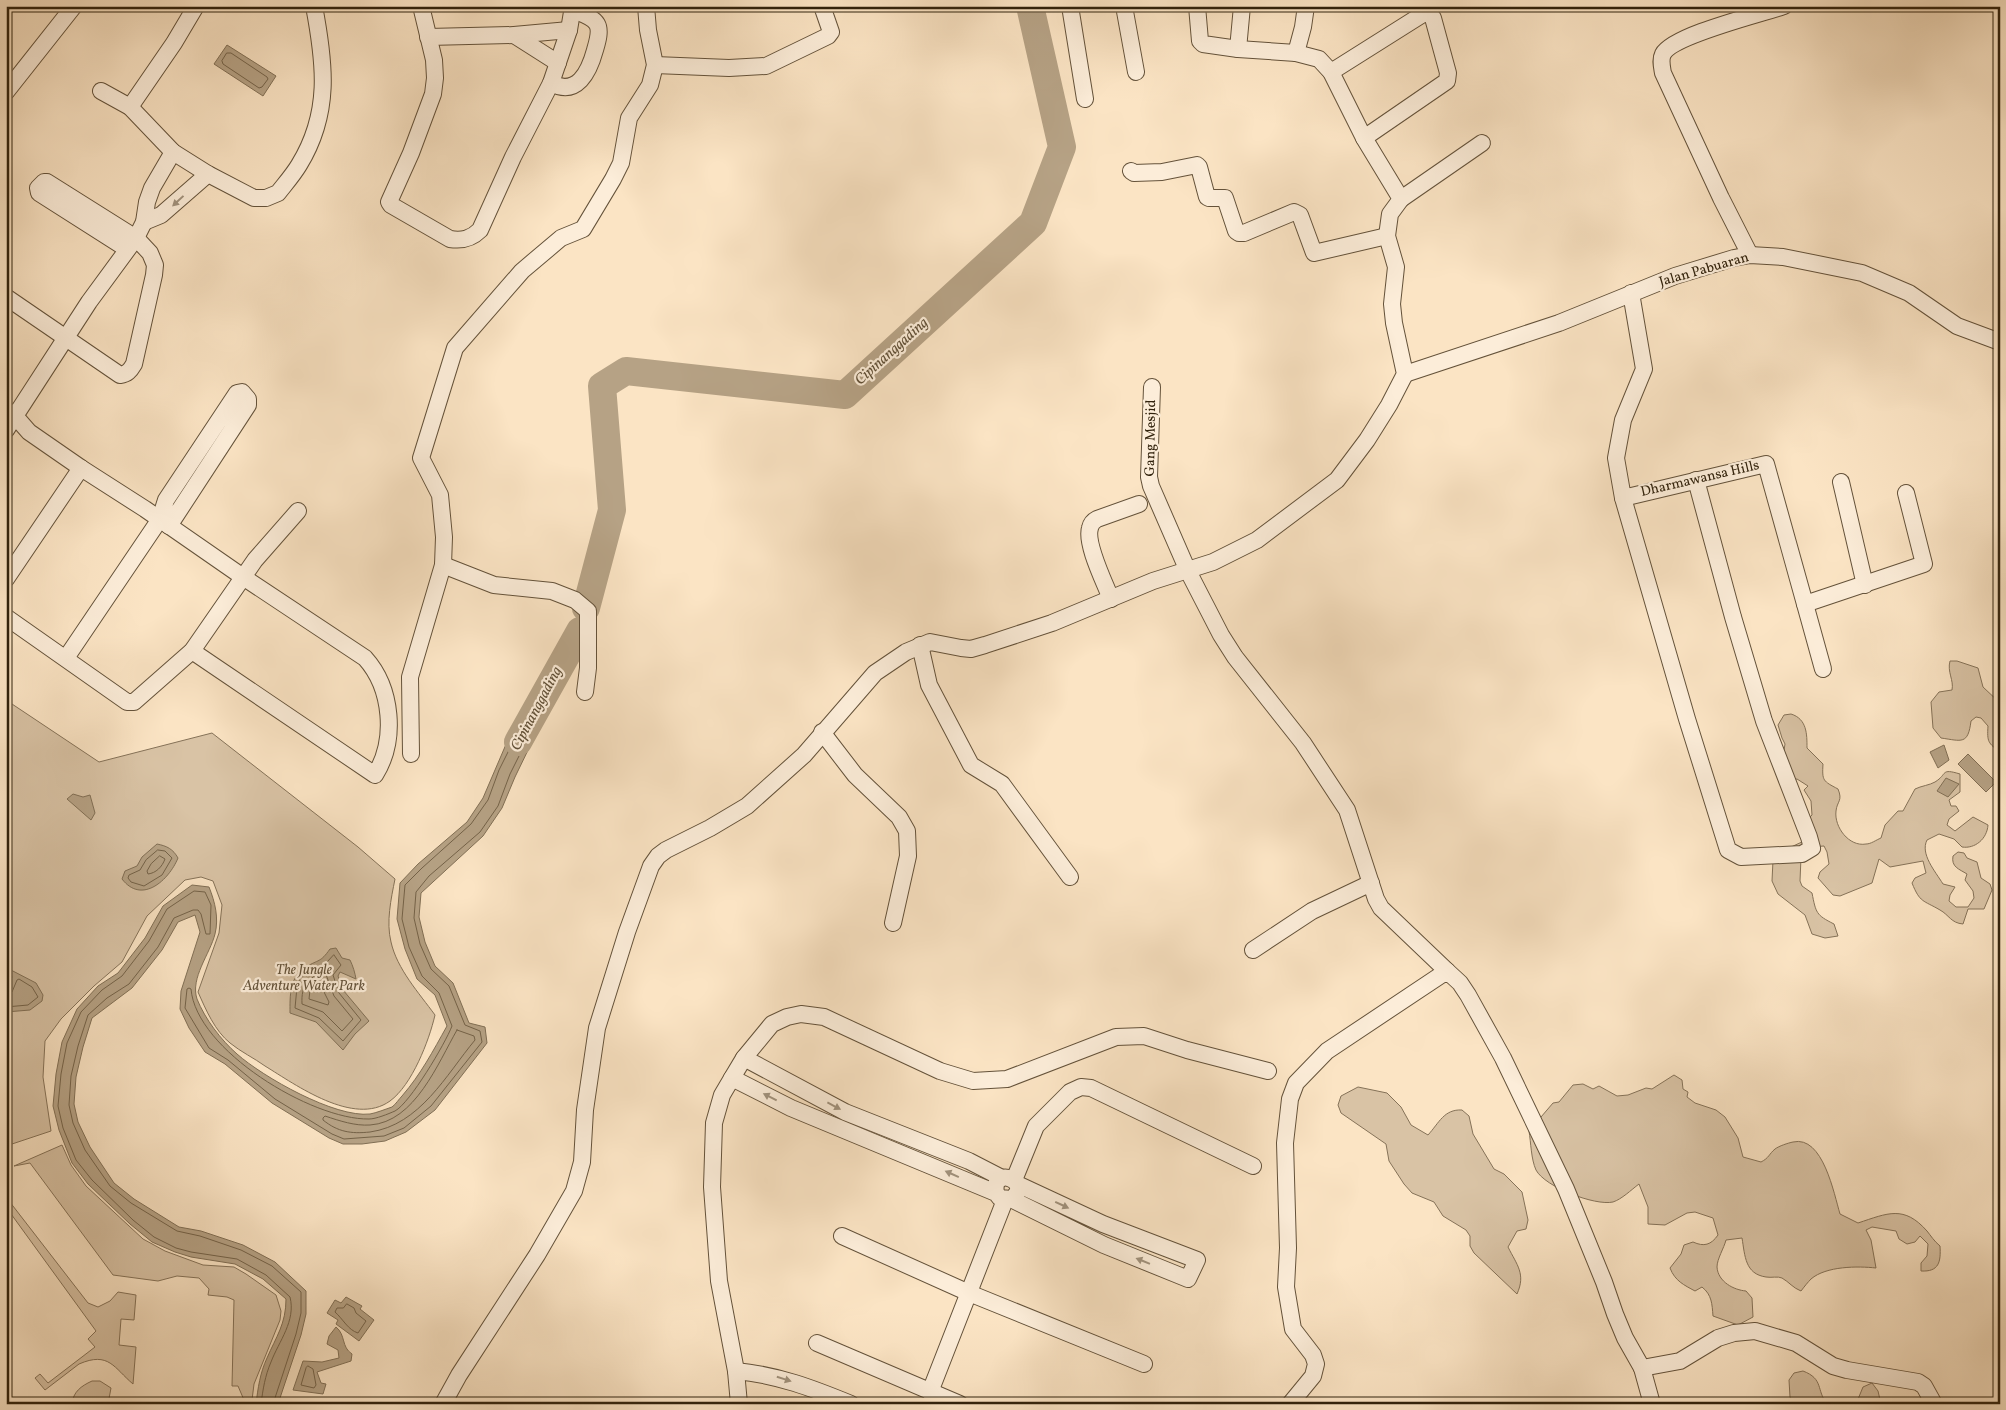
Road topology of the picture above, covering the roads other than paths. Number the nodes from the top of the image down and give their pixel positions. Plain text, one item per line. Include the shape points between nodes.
1 (74, 6) edge
2 (196, 6) edge
3 (314, 6) edge
4 (421, 6) edge
5 (646, 6) edge
6 (822, 6) edge
7 (1070, 6) edge
8 (1124, 6) edge
9 (1197, 6) edge
10 (1242, 6) edge
11 (1784, 6) edge
12 (573, 8) edge
13 (1308, 8) edge
14 (569, 30) junction
15 (514, 35) junction
16 (428, 37) junction
17 (1238, 49) junction
18 (1307, 55) junction
19 (558, 63) junction
20 (655, 65) junction
21 (1136, 72) dead end
22 (1331, 72) junction
23 (551, 83) junction
24 (101, 91) dead end
25 (6, 92) edge
26 (1084, 99) dead end
27 (130, 107) junction
28 (1364, 138) junction
29 (1482, 143) dead end
30 (173, 152) junction
31 (1132, 171) dead end
32 (208, 174) junction
33 (1395, 206) junction
34 (144, 222) junction
35 (1387, 236) junction
36 (131, 243) junction
37 (1750, 255) junction
38 (1631, 293) junction
39 (6, 297) edge
40 (67, 339) junction
41 (2000, 342) edge
42 (1405, 374) junction
43 (1152, 387) dead end
44 (8, 422) edge
45 (81, 468) junction
46 (1696, 480) junction
47 (1841, 482) dead end
48 (1906, 493) dead end
49 (1623, 498) junction
50 (1139, 504) dead end
51 (298, 511) dead end
52 (164, 523) junction
53 (443, 565) junction
54 (1188, 571) junction
55 (243, 577) junction
56 (6, 579) edge
57 (1865, 585) junction
58 (1111, 599) junction
59 (1805, 604) junction
60 (6, 617) edge
61 (920, 645) junction
62 (192, 651) junction
63 (66, 658) junction
64 (1823, 669) dead end
65 (585, 692) dead end
66 (822, 732) junction
67 (411, 754) dead end
68 (1070, 878) dead end
69 (1371, 883) junction
70 (893, 922) dead end
71 (1253, 950) dead end
72 (1447, 972) junction
73 (744, 1058) junction
74 (1268, 1071) dead end
75 (732, 1078) junction
76 (799, 1088) junction
77 (791, 1108) junction
78 (876, 1124) junction
79 (869, 1140) junction
80 (926, 1144) junction
81 (921, 1161) junction
82 (1253, 1166) dead end
83 (1008, 1189) junction
84 (1081, 1214) junction
85 (1074, 1230) junction
86 (1126, 1234) junction
87 (842, 1236) dead end
88 (1120, 1251) junction
89 (968, 1293) junction
90 (817, 1343) dead end
91 (1144, 1364) dead end
92 (1642, 1368) junction
93 (736, 1371) junction
94 (930, 1392) junction
95 (443, 1404) edge
96 (739, 1404) edge
97 (851, 1404) edge
98 (960, 1404) edge
99 (1290, 1404) edge
100 (1652, 1404) edge
101 (1934, 1404) edge

1 - 25 street
2 - 27 street
3 - 32 street via 323,63 322,105 317,129 299,166 278,192 266,198 250,196
4 - 16 street
5 - 20 street
6 - 20 street via 831,32 828,36 772,64 750,68
7 - 26 street
8 - 21 street
9 - 17 street via 1200,41
10 - 17 street
11 - 37 street via 1689,37 1662,56 1662,73
12 - 14 street
12 - 23 street via 595,21 598,41 583,78 572,86 560,87
13 - 18 street
14 - 15 street
14 - 19 street
15 - 16 street
15 - 19 street
16 - 23 street via 434,60 433,94 412,153 389,202 450,239 465,239 480,230
17 - 18 street
18 - 22 street
19 - 23 street
20 - 53 street via 650,85 629,118 621,163 583,229 561,238 522,271 455,348 421,460 440,495
22 - 28 street
22 - 28 street via 1426,13 1433,18 1448,73 1447,81
24 - 27 street
27 - 30 street
28 - 33 street
29 - 33 street
30 - 32 street
30 - 34 street via 146,202
31 - 35 street via 1162,172 1197,165 1206,197 1224,198 1236,231 1244,233 1298,213 1314,253
32 -> 34 street via 161,215
33 - 35 street
34 - 36 street
35 - 42 street via 1396,267 1392,304
36 - 36 street via 39,193 38,188 47,182
36 - 40 street
36 - 40 street via 150,253 155,265 134,364 129,372 120,375
37 - 38 street, Jalan Pabuaran via 1688,272
37 - 41 street, Jalan Pabuaran via 1784,257 1862,273 1909,293 1958,326
38 - 42 street, Jalan Pabuaran via 1559,323
38 - 49 street, Dharmawansa Hills via 1644,369 1623,420 1616,458
39 - 40 street
40 - 44 street
42 - 54 street via 1368,440 1337,480 1257,540
43 - 54 street, Gang Mesjid via 1149,477
44 - 45 street via 29,432
45 - 52 street
45 - 56 street
46 - 49 street, Dharmawansa Hills
46 - 49 street via 1764,721 1809,837 1812,848 1802,854 1741,857 1728,850
46 - 59 street, Dharmawansa Hills via 1766,464
47 - 57 street
48 - 57 street via 1924,564
50 - 58 street via 1097,519 1089,529 1091,545
51 - 55 street
52 - 52 street via 166,500 237,393 242,392 248,399 248,405
52 - 55 street
52 - 63 street
53 - 65 street via 494,585 552,591 585,609 588,668
53 - 67 street via 410,677
54 - 58 street via 1153,581
54 - 69 street, Gang Mesjid via 1235,657 1303,743 1347,810
55 - 62 street
55 - 62 street via 373,666 388,707 385,752 376,775
57 - 59 street
58 - 61 street via 1052,623 971,649 935,642
59 - 64 street
60 - 63 street
61 - 66 street via 875,673
61 - 68 street via 929,685 971,764 1002,784
62 - 63 street via 138,699 130,702
66 - 70 street via 855,775 899,818 907,831 908,856
66 - 95 street via 786,773 747,806 655,860 626,932 597,1028 584,1110 582,1162 574,1191
69 - 71 street via 1305,916
69 - 72 street, Gang Mesjid via 1381,908
72 - 92 street, Gang Mesjid via 1468,995 1503,1058 1566,1189 1625,1338
72 - 99 street via 1327,1051 1296,1083 1290,1099 1285,1143 1286,1287 1294,1329 1316,1364 1313,1376
73 - 74 street via 772,1024 801,1014 824,1017 940,1071 973,1081 1007,1078 1116,1037 1144,1036
73 - 75 street
73 - 76 street
77 -> 75 street
75 - 93 street via 722,1096 714,1123 712,1187 719,1281
76 - 77 street
76 -> 78 street via 844,1112
77 - 79 street
78 - 79 street
78 - 80 street
79 - 81 street
80 - 81 street
80 - 83 street via 969,1161
83 -> 81 street
82 - 83 street via 1091,1088 1081,1087 1070,1092 1036,1126
83 -> 84 street
83 - 85 street
83 - 89 street
84 - 85 street
84 - 86 street
85 - 88 street
86 - 88 street
86 -> 88 street via 1197,1260 1188,1279
87 - 89 street
89 - 91 street
89 - 94 street
90 - 94 street
92 - 100 street, Gang Mesjid
92 - 101 street via 1680,1362 1718,1338 1755,1331 1796,1343 1833,1366 1918,1382
93 - 96 street
93 -> 97 street via 765,1374
94 - 98 street

